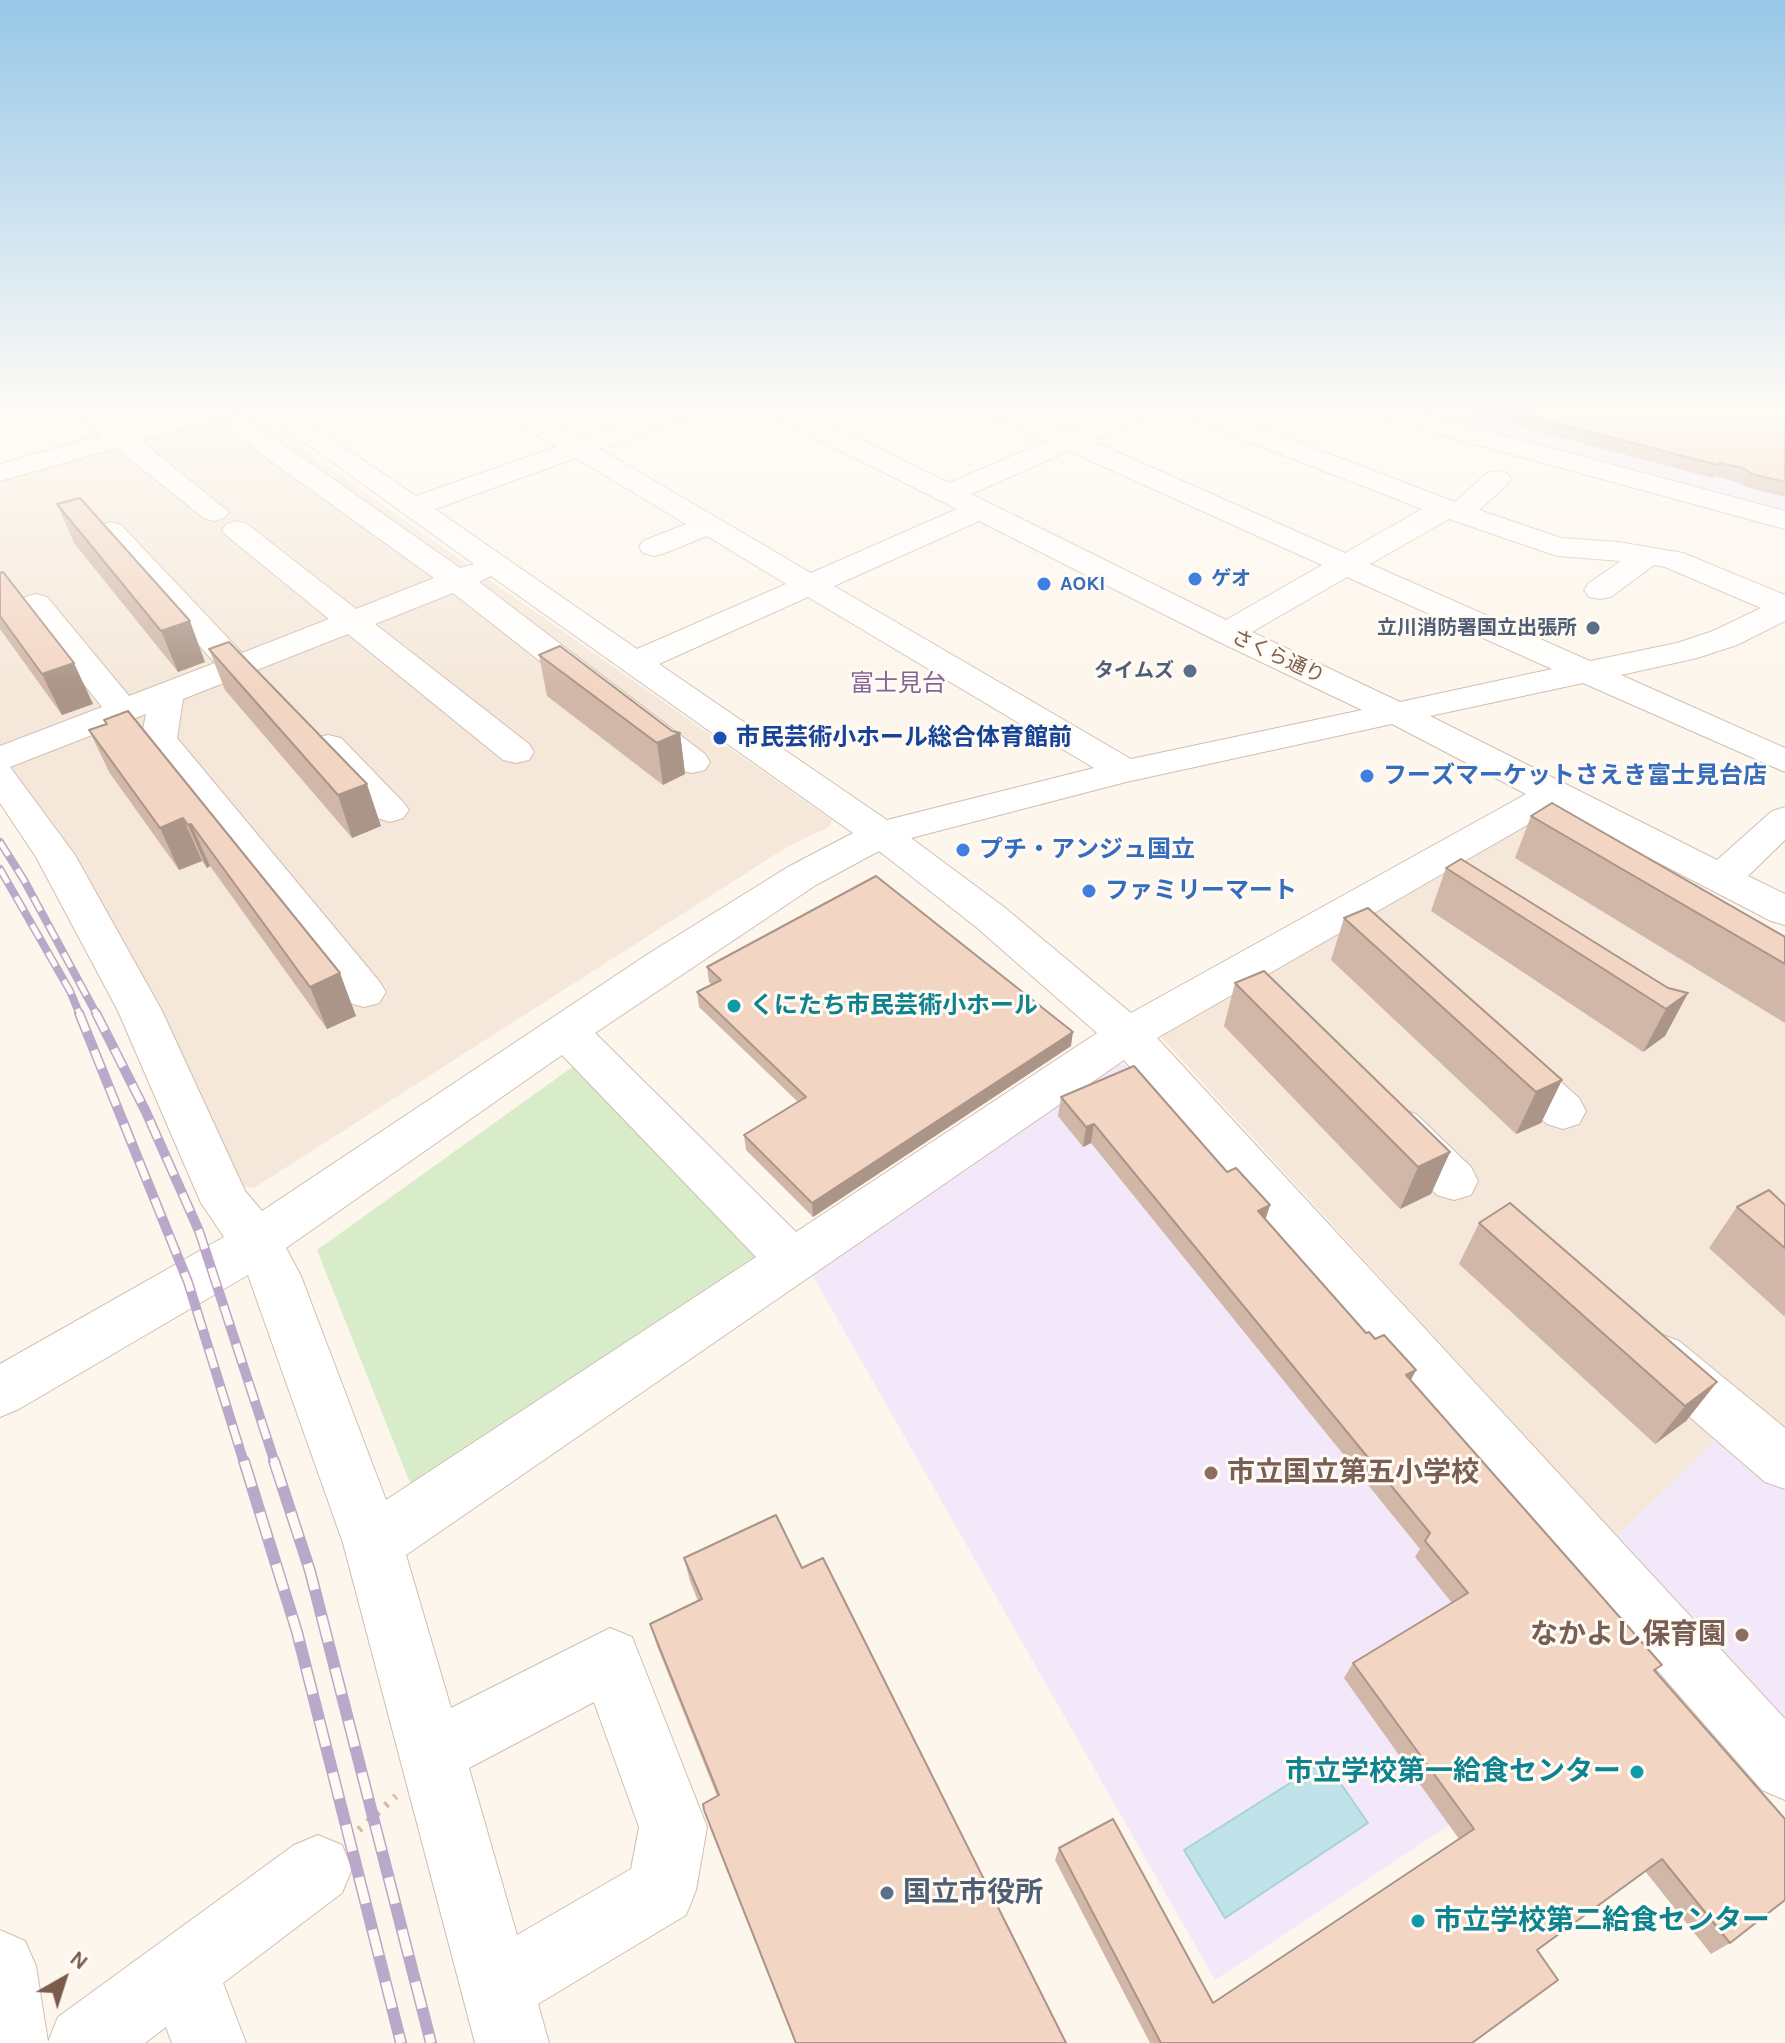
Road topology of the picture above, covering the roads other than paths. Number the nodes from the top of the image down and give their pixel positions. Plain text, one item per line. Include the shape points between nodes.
1 (200, 500) edge
2 (350, 500) edge
3 (403, 500) edge
4 (432, 500) edge
5 (667, 500) edge
6 (964, 500) edge
7 (1204, 500) edge
8 (1425, 500) edge
9 (1467, 500) edge
10 (1713, 500) edge
11 (413, 507) junction
12 (981, 509) junction
13 (1452, 511) junction
14 (1785, 520) edge
15 (709, 525) junction
16 (111, 531) edge
17 (654, 547) dead end
18 (1649, 555) junction
19 (1347, 564) junction
20 (495, 565) junction
21 (456, 580) junction
22 (810, 584) junction
23 (1600, 590) dead end
24 (36, 604) dead end
25 (1785, 608) edge
26 (353, 622) junction
27 (1227, 633) junction
28 (635, 662) junction
29 (251, 672) junction
30 (1588, 672) junction
31 (167, 694) junction
32 (123, 711) junction
33 (1398, 714) junction
34 (302, 720) edge
35 (516, 752) dead end
36 (0, 759) edge
37 (1785, 761) edge
38 (692, 762) dead end
39 (1126, 771) junction
40 (0, 776) edge
41 (1553, 795) junction
42 (390, 810) dead end
43 (1517, 815) junction
44 (1785, 819) edge
45 (881, 834) junction
46 (1557, 839) edge
47 (1425, 867) junction
48 (1721, 879) junction
49 (1465, 892) edge
50 (1785, 911) edge
51 (1343, 913) junction
52 (1377, 945) edge
53 (1240, 972) junction
54 (364, 992) dead end
55 (1273, 1005) edge
56 (565, 1030) junction
57 (1128, 1035) junction
58 (1482, 1038) edge
59 (1375, 1104) edge
60 (1563, 1111) dead end
61 (1454, 1181) dead end
62 (256, 1241) junction
63 (792, 1261) junction
64 (1628, 1331) edge
65 (0, 1392) edge
66 (1785, 1463) edge
67 (373, 1543) junction
68 (434, 1757) junction
69 (1785, 1767) edge
70 (318, 1869) road end
71 (0, 1966) edge
72 (183, 1972) junction
73 (504, 2016) edge
74 (11, 2043) edge
75 (84, 2043) edge
76 (209, 2043) edge

1 - 26 street
2 - 21 street
3 - 11 street
4 - 11 street
5 - 15 street
6 - 12 street, さくら通り
7 - 19 street
8 - 13 street
9 - 13 street
10 - 14 street
11 - 20 street
12 - 22 street
12 - 27 street, さくら通り
13 - 18 street via 1557,547
13 - 19 street
15 - 17 street
15 - 22 street
16 - 29 street
18 - 23 street
18 - 25 street via 1672,559
19 - 27 street
19 - 30 street
20 - 21 street
20 - 28 street
21 - 26 street
21 - 38 street
22 - 28 street
22 - 39 street
24 - 32 street
25 - 30 street via 1685,651
26 - 29 street
26 - 35 street
27 - 33 street, さくら通り
28 - 45 street
29 - 31 street
30 - 33 street
30 - 37 street
31 - 32 street
31 - 54 street via 159,739
32 - 36 street
33 - 39 street
33 - 41 street, さくら通り
34 - 42 street
39 - 45 street
40 - 62 street via 55,855 140,1011 226,1203
41 - 43 street
41 - 48 street, さくら通り
43 - 46 street
43 - 47 street
44 - 48 street
45 - 56 street via 802,876
45 - 57 street via 990,917
47 - 49 street
47 - 51 street
48 - 50 street, さくら通り
51 - 52 street
51 - 53 street
53 - 55 street
53 - 57 street
56 - 62 street
56 - 63 street
57 - 63 street
57 - 69 street
58 - 60 street
59 - 61 street
62 - 65 street
62 - 67 street via 275,1276
63 - 67 street
64 - 66 street
67 - 68 street
68 - 73 street
68 - 73 street via 610,1659 673,1827 661,1890
70 - 72 street
71 - 74 street
72 - 75 street
72 - 76 street

